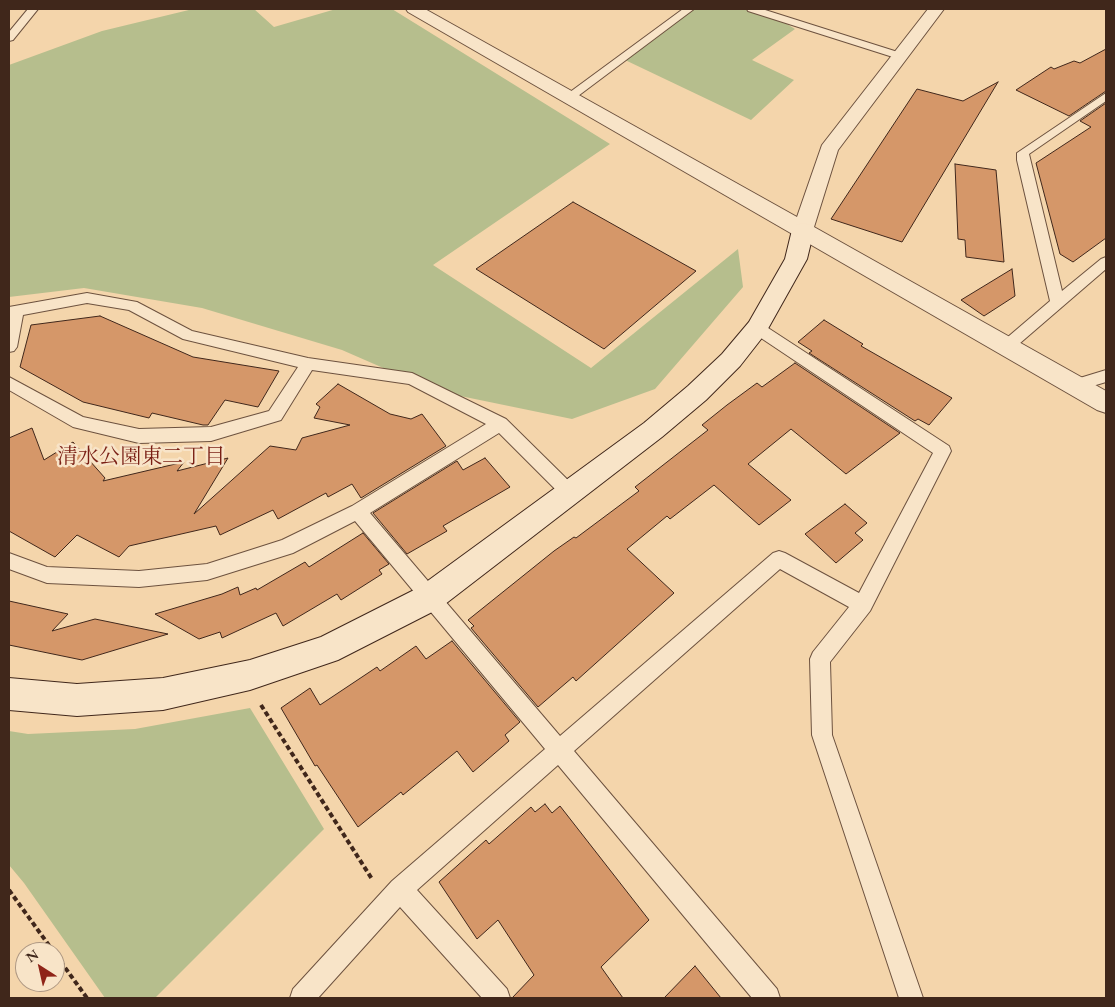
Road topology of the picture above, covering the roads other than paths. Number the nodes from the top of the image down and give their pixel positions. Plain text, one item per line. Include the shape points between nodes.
1 (33, 9) edge
2 (414, 9) edge
3 (688, 9) edge
4 (752, 9) edge
5 (936, 9) edge
6 (9, 38) edge
7 (900, 56) junction
8 (1106, 96) edge
9 (570, 97) junction
10 (803, 230) junction
11 (1106, 262) edge
12 (1058, 303) junction
13 (13, 311) edge
14 (757, 328) junction
15 (1007, 346) junction
16 (9, 347) edge
17 (308, 364) junction
18 (1106, 376) edge
19 (9, 383) edge
20 (1076, 385) junction
21 (1106, 403) edge
22 (500, 424) junction
23 (570, 493) junction
24 (358, 511) junction
25 (9, 561) edge
26 (429, 598) junction
27 (863, 605) junction
28 (9, 694) edge
29 (559, 752) junction
30 (394, 896) junction
31 (302, 998) edge
32 (498, 998) edge
33 (768, 998) edge
34 (911, 998) edge

1 - 6 lane
2 - 9 street
3 - 9 lane
4 - 7 lane
5 - 7 street
7 - 10 street via 829,149
8 - 12 lane via 1023,153
9 - 10 street
10 - 14 street via 796,259
10 - 15 street
11 - 12 lane
12 - 15 lane
13 - 16 lane
13 - 17 lane via 88,298 132,306 188,335
14 - 23 street via 731,360 697,392
14 - 27 lane via 943,451
15 - 20 street
17 - 19 lane via 275,416 211,434 139,436 79,422
17 - 22 lane via 412,378
18 - 20 lane
20 - 21 street
22 - 23 lane
22 - 24 lane
23 - 26 street
24 - 25 lane via 287,547 207,572 139,580 47,575
24 - 26 lane
26 - 28 street via 327,650 250,675 163,694 77,700
26 - 29 lane
27 - 29 lane via 779,559
27 - 34 lane via 820,658 822,735
29 - 30 lane
29 - 33 lane
30 - 31 lane
30 - 32 lane

